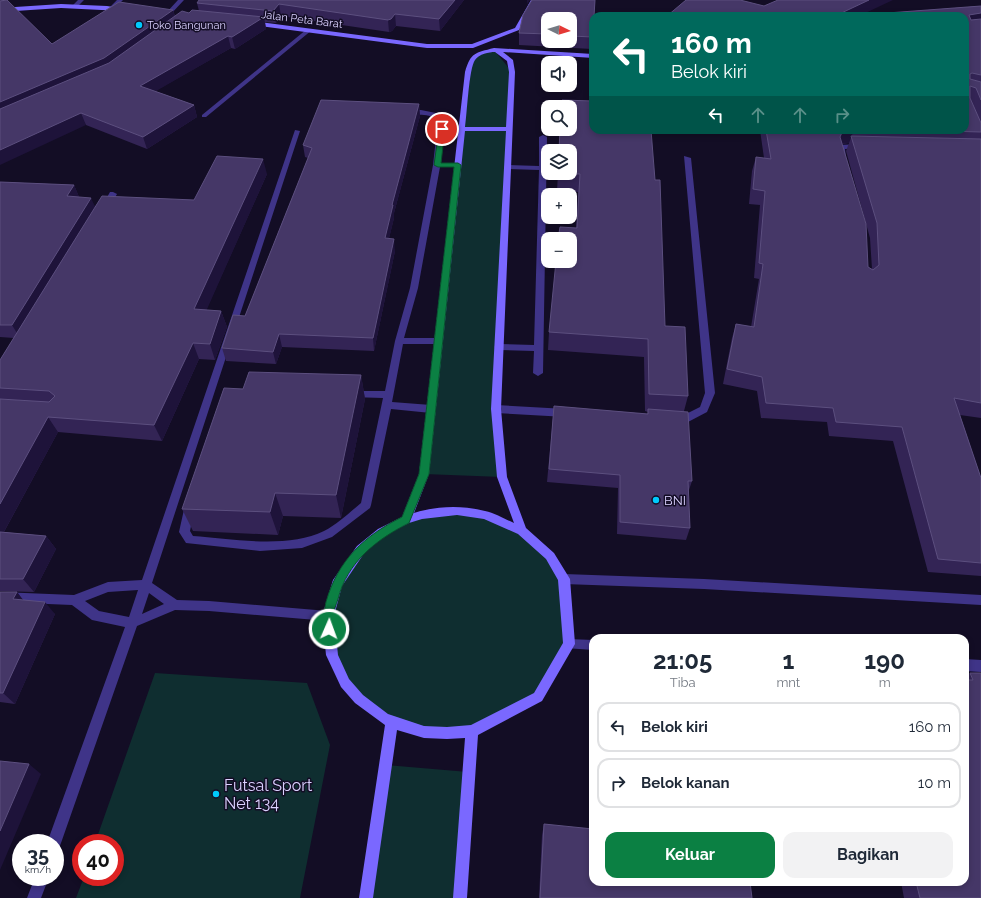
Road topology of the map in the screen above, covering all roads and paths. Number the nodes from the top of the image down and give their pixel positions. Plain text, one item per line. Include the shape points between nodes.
1 (120, 0) edge
2 (181, 0) edge
3 (534, 0) edge
4 (78, 3) edge
5 (112, 8) junction
6 (127, 9) edge
7 (0, 10) edge
8 (175, 14) edge
9 (249, 23) edge
10 (309, 30) junction
11 (495, 38) junction
12 (494, 50) junction
13 (589, 56) edge
14 (399, 112) edge
15 (204, 116) dead end
16 (462, 129) junction
17 (510, 130) junction
18 (297, 131) dead end
19 (543, 137) dead end
20 (543, 144) edge
21 (873, 146) edge
22 (688, 158) dead end
23 (438, 165) junction
24 (458, 165) junction
25 (844, 165) edge
26 (508, 167) junction
27 (541, 168) edge
28 (542, 180) edge
29 (113, 194) dead end
30 (101, 214) edge
31 (399, 340) junction
32 (439, 341) junction
33 (499, 347) junction
34 (538, 348) junction
35 (538, 373) dead end
36 (342, 393) edge
37 (389, 394) junction
38 (387, 405) junction
39 (432, 409) junction
40 (496, 409) junction
41 (574, 414) edge
42 (670, 418) edge
43 (193, 495) edge
44 (406, 520) junction
45 (522, 531) junction
46 (564, 579) junction
47 (146, 585) junction
48 (0, 597) edge
49 (74, 600) junction
50 (981, 600) edge
51 (175, 605) junction
52 (328, 616) junction
53 (132, 623) junction
54 (569, 644) junction
55 (589, 645) edge
56 (969, 665) edge
57 (981, 666) edge
58 (392, 722) junction
59 (472, 731) junction
60 (57, 834) edge
61 (39, 886) edge
62 (34, 898) edge
63 (366, 898) edge
64 (460, 898) edge

1 - 5 street
2 - 8 street via 166,13
3 - 11 street, Jalan Peta Barat via 517,29
4 - 5 street
4 - 7 street
5 - 6 street
9 - 10 street, Jalan Peta Barat
10 - 11 street, Jalan Peta Barat via 428,46 473,46
10 - 15 street
11 - 12 street
12 - 13 street
12 - 16 street via 481,53 472,60 468,72
12 - 17 street via 510,60
14 - 23 street via 430,113 441,119
16 - 17 street
16 - 24 street
17 - 26 street
18 - 47 street
19 - 20 street
21 - 25 street via 842,147 840,151
22 - 42 street via 710,394 704,409 685,419
23 - 24 street
23 - 31 street via 414,288
24 - 32 street
26 - 27 street
26 - 33 street
28 - 34 street
29 - 30 street
31 - 32 street
31 - 37 street
32 - 39 street
33 - 34 street
33 - 40 street
34 - 35 street
36 - 37 street
37 - 38 street
38 - 39 street
38 - 43 street via 366,505 328,534 302,543 260,546 190,540 184,532
39 - 44 street via 424,474
40 - 41 street
40 - 45 street via 502,477
44 - 45 street via 422,515 457,511 485,515
44 - 52 street via 382,532 360,549 337,584
45 - 46 street via 550,556
46 - 50 street via 712,584
46 - 54 street
47 - 49 street via 108,586
47 - 51 street
47 - 53 street
48 - 49 street
49 - 53 street via 96,616
51 - 52 street
51 - 53 street
52 - 58 street via 332,655 345,683 359,699
53 - 60 street
54 - 55 street
54 - 59 street via 538,697
56 - 57 street
58 - 59 street via 424,732
58 - 63 street
59 - 64 street
61 - 62 street

